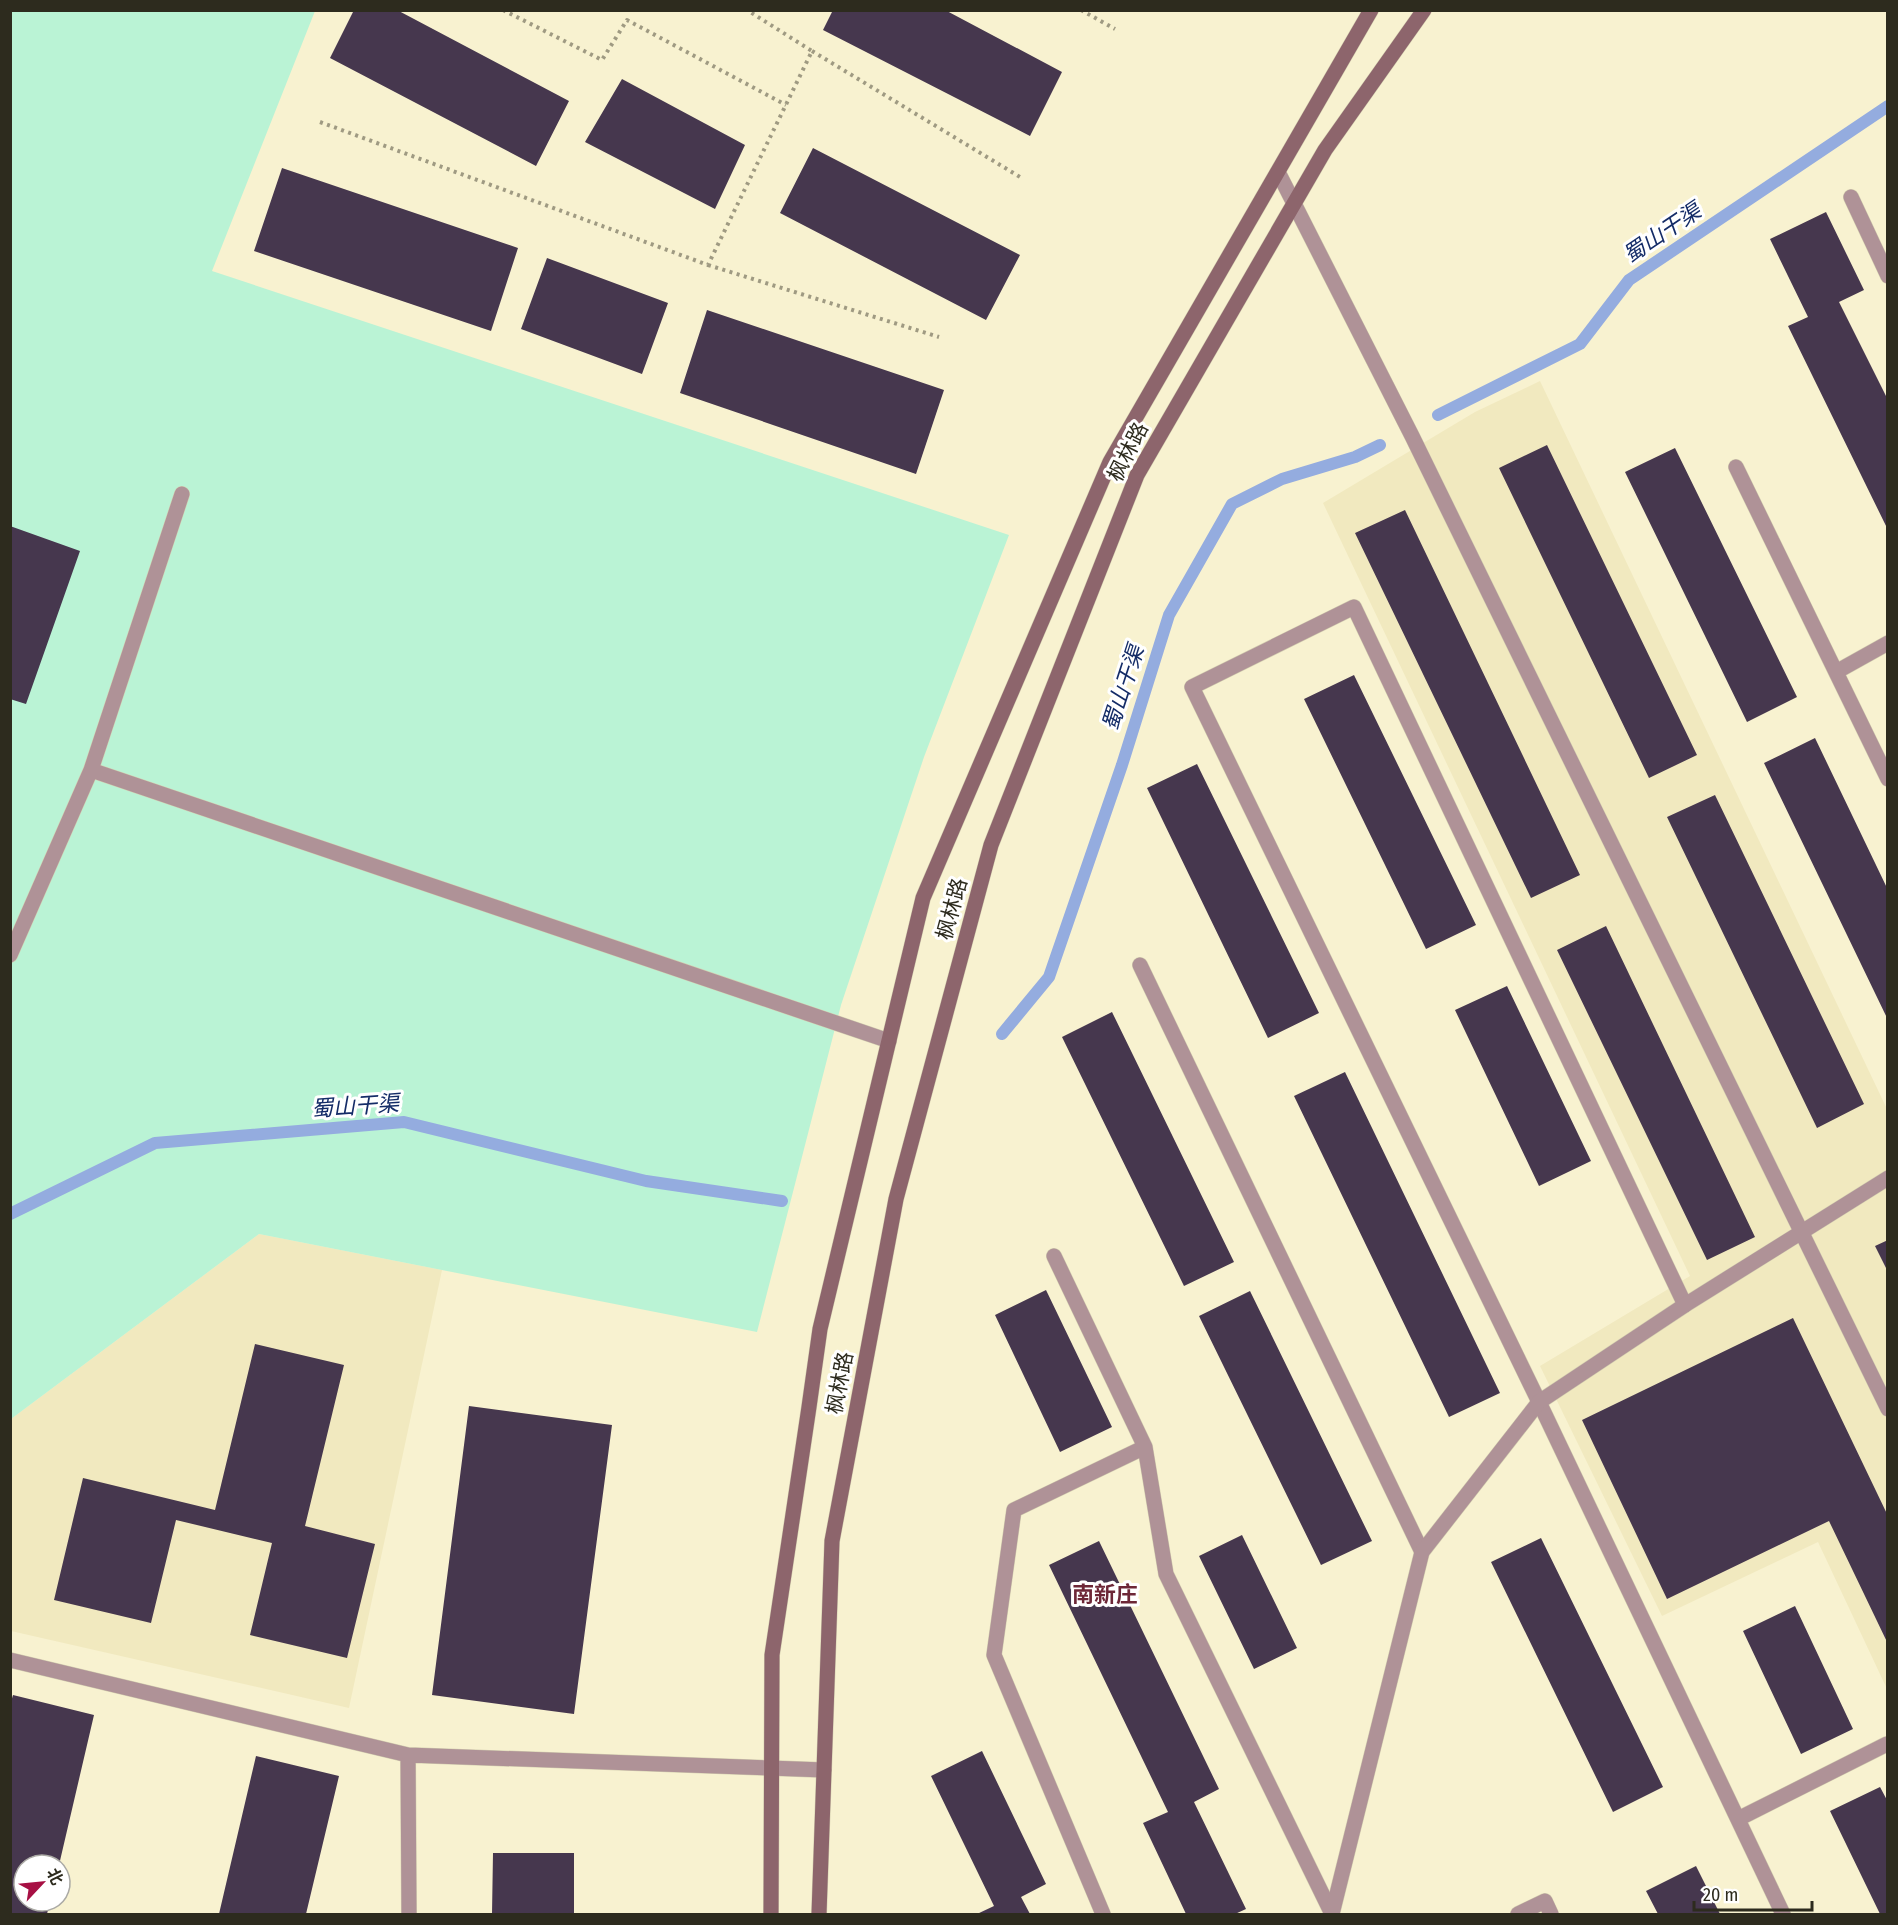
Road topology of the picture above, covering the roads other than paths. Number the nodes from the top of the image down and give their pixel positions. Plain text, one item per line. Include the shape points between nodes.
1 (1371, 10) edge
2 (1424, 10) edge
3 (1278, 172) junction
4 (1851, 197) dead end
5 (1294, 203) junction
6 (1887, 276) edge
7 (1736, 467) dead end
8 (182, 494) dead end
9 (1887, 643) edge
10 (1836, 672) junction
11 (91, 770) junction
12 (1887, 779) edge
13 (10, 955) edge
14 (1140, 965) dead end
15 (889, 1041) junction
16 (1887, 1178) edge
17 (1800, 1231) junction
18 (1054, 1256) dead end
19 (1685, 1305) junction
20 (1539, 1402) junction
21 (1887, 1409) edge
22 (1144, 1447) junction
23 (1422, 1552) junction
24 (10, 1660) edge
25 (1887, 1744) edge
26 (408, 1755) junction
27 (772, 1769) junction
28 (824, 1770) junction
29 (1738, 1819) junction
30 (409, 1914) edge
31 (771, 1914) edge
32 (819, 1914) edge
33 (1103, 1914) edge
34 (1332, 1914) edge
35 (1518, 1914) edge
36 (1551, 1914) edge
37 (1783, 1914) edge

1 - 3 main road, 枫林路
2 - 5 main road, 枫林路 via 1325,150
3 - 5 street
3 - 15 main road, 枫林路 via 1110,462 923,898
4 - 6 street
5 - 17 street
5 - 28 main road, 枫林路 via 1137,475 991,845 896,1199 832,1541
7 - 10 street
8 - 11 street
9 - 10 street
10 - 12 street
11 - 13 street
11 - 15 street
14 - 23 street
15 - 27 main road, 枫林路 via 819,1341 772,1655
16 - 17 street
17 - 19 street
17 - 21 street
18 - 22 street
19 - 20 street
19 - 20 street via 1354,607 1192,687
20 - 23 street
20 - 29 street
22 - 33 street via 1014,1510 994,1655
22 - 34 street via 1166,1574
23 - 34 street
24 - 26 street
25 - 29 street
26 - 27 street
26 - 30 street
27 - 28 street
27 - 31 main road, 枫林路
28 - 32 main road, 枫林路
29 - 37 street
35 - 36 street via 1545,1901

